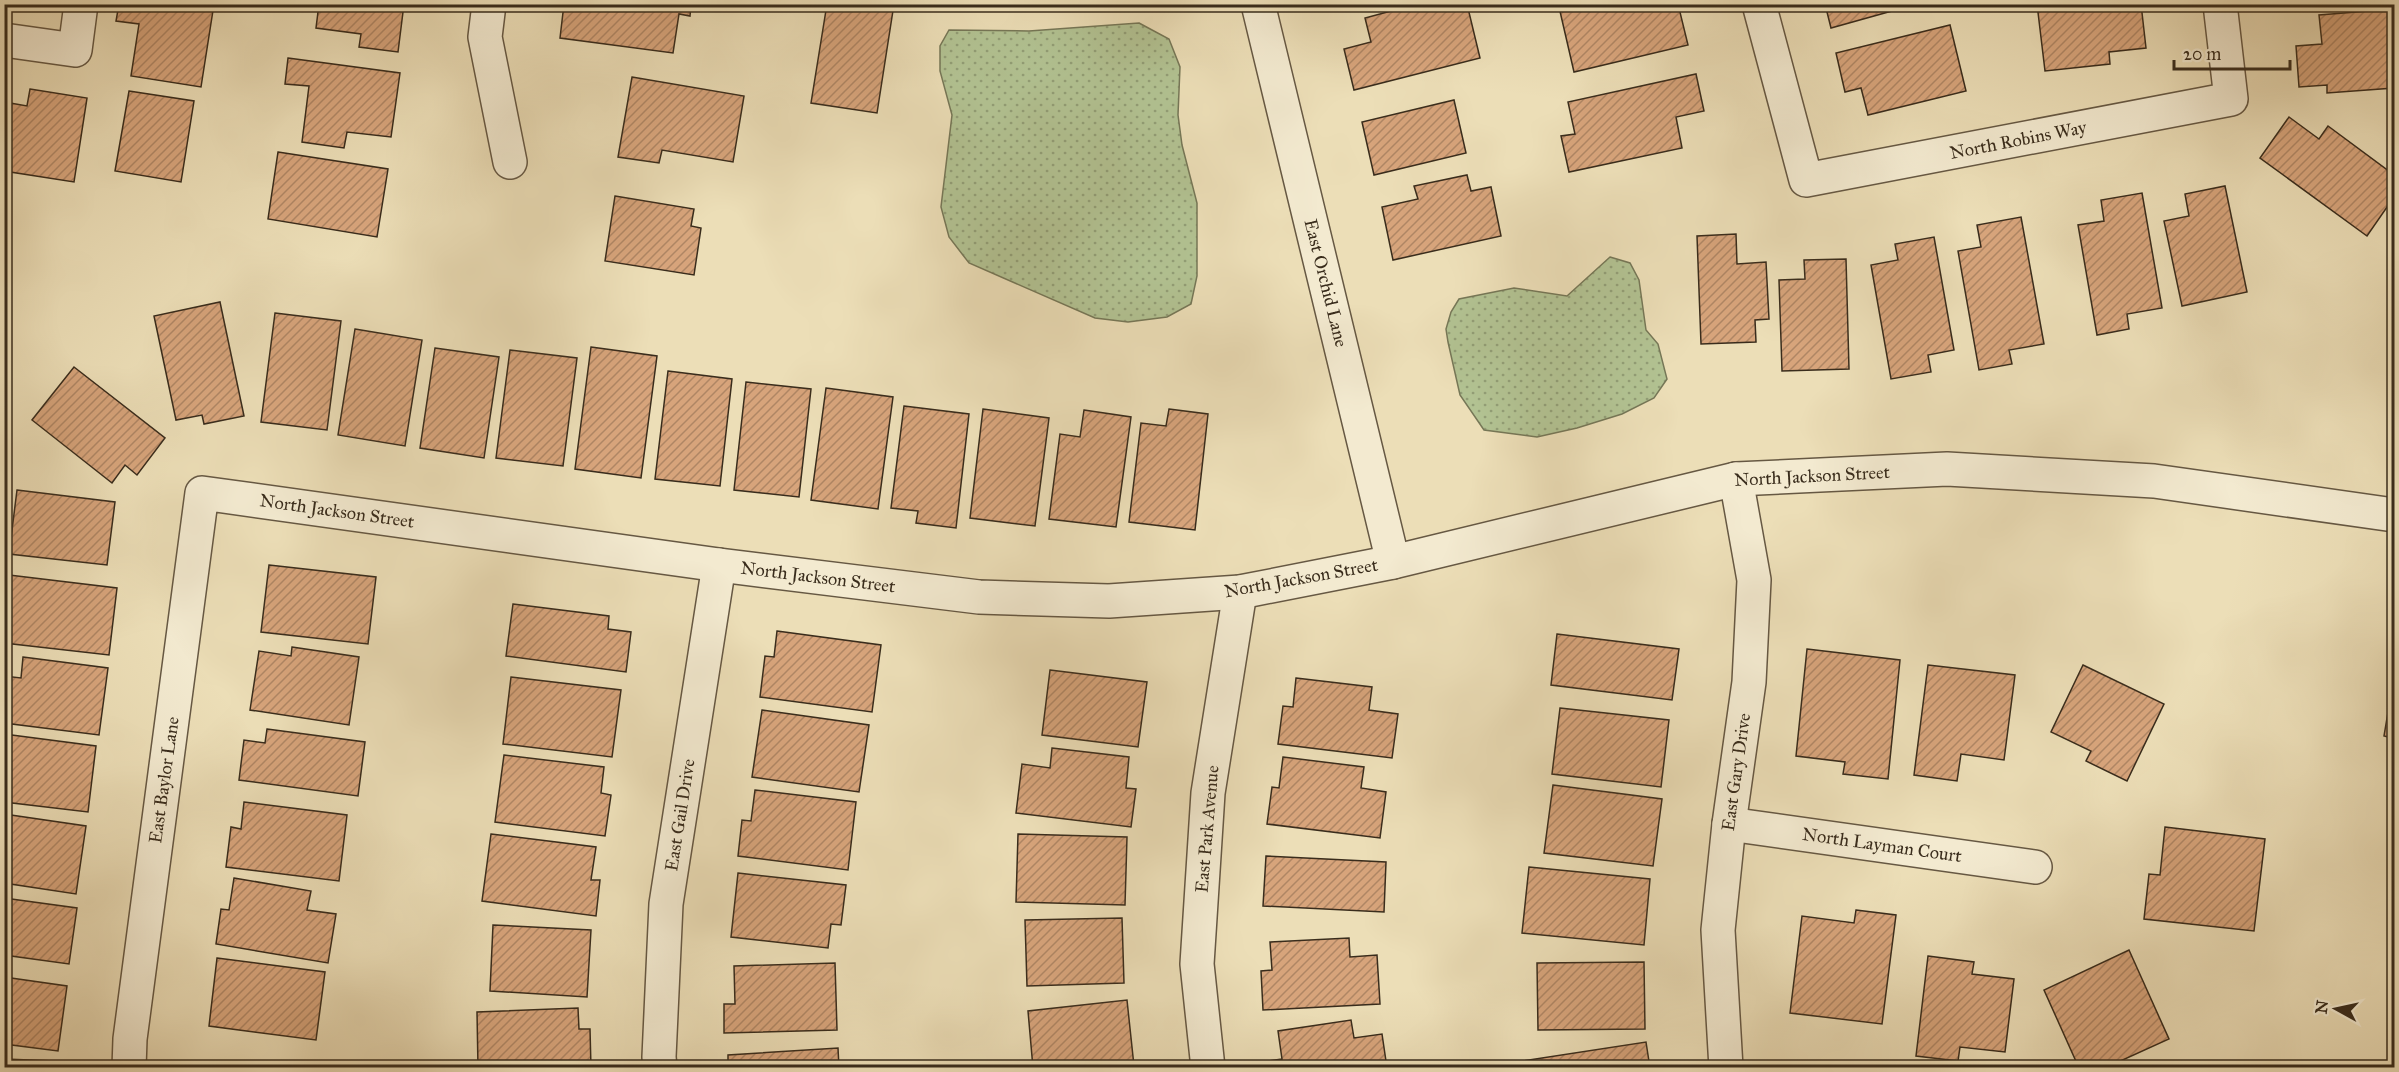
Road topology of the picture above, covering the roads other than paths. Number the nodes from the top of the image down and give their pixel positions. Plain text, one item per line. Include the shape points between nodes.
1 (81, 4) edge
2 (489, 4) edge
3 (1258, 4) edge
4 (1759, 4) edge
5 (2220, 4) edge
6 (4, 40) edge
7 (510, 162) dead end
8 (1736, 479) junction
9 (202, 493) joint
10 (2394, 515) edge
11 (1393, 562) junction
12 (718, 565) junction
13 (1240, 592) junction
14 (1729, 824) junction
15 (2035, 867) dead end
16 (129, 1068) edge
17 (660, 1068) edge
18 (1208, 1068) edge
19 (1726, 1068) edge

1 - 6 street via 75,50
2 - 7 street via 485,37
3 - 11 street, East Orchid Lane
4 - 5 street, North Robins Way via 1806,180 2231,99
8 - 10 street, North Jackson Street via 1958,470 2154,481
8 - 11 street, North Jackson Street
8 - 14 street, East Gary Drive via 1754,580 1749,682
9 - 12 street, North Jackson Street
9 - 16 street, East Baylor Lane
11 - 13 street, North Jackson Street
12 - 13 street, North Jackson Street via 979,597 1109,601
12 - 17 street, East Gail Drive via 666,904
13 - 18 street, East Park Avenue via 1208,793 1197,964
14 - 15 street, North Layman Court
14 - 19 street, East Gary Drive via 1718,930

